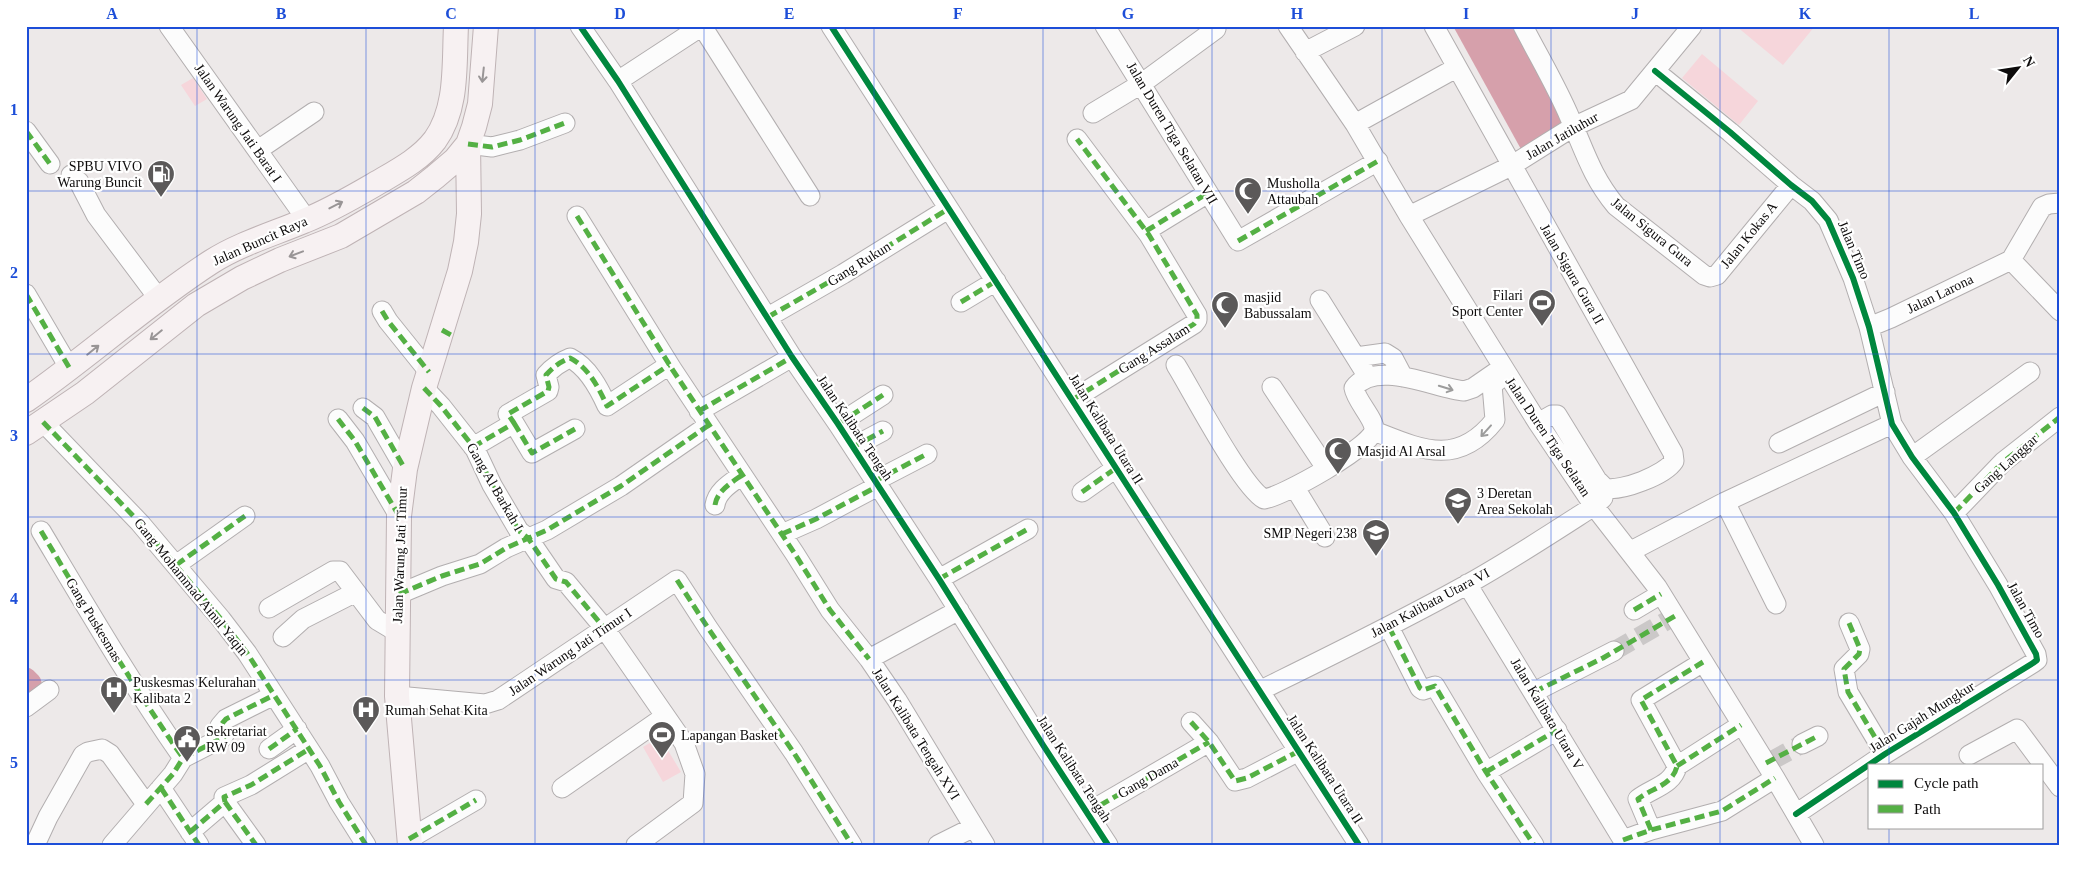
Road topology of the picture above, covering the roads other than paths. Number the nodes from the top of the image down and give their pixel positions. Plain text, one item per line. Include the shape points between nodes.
1 (169, 26) edge
2 (456, 26) edge
3 (486, 26) edge
4 (580, 26) edge
5 (702, 26) edge
6 (831, 26) edge
7 (1105, 26) edge
8 (1288, 26) edge
9 (1355, 26) edge
10 (1434, 26) edge
11 (1523, 26) edge
12 (1692, 26) edge
13 (1216, 29) dead end
14 (1305, 52) junction
15 (1456, 68) junction
16 (1655, 71) junction
17 (618, 81) junction
18 (1141, 84) junction
19 (314, 112) dead end
20 (1093, 113) dead end
21 (565, 123) dead end
22 (1355, 124) junction
23 (1573, 127) junction
24 (26, 131) edge
25 (1077, 139) dead end
26 (468, 144) junction
27 (258, 150) junction
28 (1378, 161) junction
29 (50, 164) dead end
30 (1511, 166) junction
31 (71, 175) dead end
32 (1791, 185) junction
33 (416, 192) junction
34 (1208, 193) junction
35 (810, 196) dead end
36 (2060, 203) edge
37 (948, 208) junction
38 (469, 214) junction
39 (577, 216) dead end
40 (1409, 216) junction
41 (307, 220) junction
42 (1146, 231) junction
43 (2011, 260) junction
44 (1704, 275) joint
45 (996, 281) junction
46 (26, 294) edge
47 (159, 299) junction
48 (1320, 300) dead end
49 (961, 302) dead end
50 (382, 311) dead end
51 (2060, 311) edge
52 (768, 316) junction
53 (1869, 327) junction
54 (792, 357) junction
55 (1356, 357) junction
56 (669, 365) junction
57 (1176, 365) dead end
58 (70, 369) junction
59 (2030, 372) dead end
60 (1403, 376) junction
61 (1368, 377) junction
62 (1494, 379) junction
63 (426, 380) junction
64 (1272, 387) dead end
65 (1885, 392) junction
66 (883, 395) dead end
67 (26, 400) edge
68 (1072, 400) junction
69 (363, 408) dead end
70 (2060, 417) edge
71 (338, 418) dead end
72 (704, 418) junction
73 (514, 423) junction
74 (1538, 423) junction
75 (838, 424) junction
76 (1892, 424) junction
77 (34, 428) edge
78 (575, 429) dead end
79 (1374, 431) junction
80 (883, 432) dead end
81 (1779, 443) dead end
82 (473, 447) junction
83 (853, 447) junction
84 (927, 454) dead end
85 (1912, 457) junction
86 (1116, 468) junction
87 (1326, 468) junction
88 (404, 469) junction
89 (742, 475) junction
90 (877, 484) junction
91 (1295, 488) junction
92 (1612, 490) junction
93 (1082, 492) dead end
94 (1725, 502) junction
95 (715, 506) dead end
96 (1594, 506) junction
97 (1954, 513) junction
98 (245, 516) dead end
99 (399, 516) junction
100 (1028, 529) dead end
101 (41, 531) dead end
102 (782, 534) junction
103 (1325, 537) dead end
104 (528, 538) junction
105 (1631, 551) junction
106 (176, 565) junction
107 (939, 579) junction
108 (1467, 584) junction
109 (356, 592) junction
110 (399, 594) junction
111 (1661, 594) junction
112 (1776, 604) dead end
113 (269, 608) dead end
114 (959, 610) junction
115 (1634, 610) dead end
116 (1849, 623) dead end
117 (1388, 627) junction
118 (605, 629) junction
119 (397, 632) junction
120 (283, 637) dead end
121 (1614, 651) tunnel mouth
122 (869, 659) junction
123 (2037, 660) joint
124 (1703, 662) junction
125 (49, 690) dead end
126 (1261, 690) junction
127 (1534, 692) junction
128 (274, 695) junction
129 (397, 696) junction
130 (26, 707) edge
131 (664, 717) junction
132 (1191, 722) dead end
133 (1742, 725) junction
134 (297, 729) junction
135 (1557, 730) junction
136 (1209, 742) junction
137 (269, 749) dead end
138 (309, 749) junction
139 (1299, 751) junction
140 (1884, 754) junction
141 (1969, 755) dead end
142 (183, 758) junction
143 (1869, 764) edge
144 (1868, 765) edge
145 (1677, 766) junction
146 (1770, 767) junction
147 (1486, 772) junction
148 (2058, 780) edge
149 (161, 788) junction
150 (562, 788) dead end
151 (476, 800) dead end
152 (226, 802) junction
153 (146, 804) junction
154 (1087, 813) junction
155 (1796, 814) junction
156 (974, 827) junction
157 (1651, 830) junction
158 (194, 838) edge
159 (410, 842) edge
160 (1625, 842) edge
161 (641, 844) edge
162 (35, 845) edge
163 (112, 845) edge
164 (256, 845) edge
165 (366, 845) edge
166 (852, 845) edge
167 (938, 845) edge
168 (985, 845) edge
169 (1108, 845) edge
170 (1359, 845) edge
171 (1534, 845) edge
172 (1814, 845) edge

1 - 27 street, Jalan Warung Jati Barat I
41 -> 2 main road, Jalan Buncit Raya via 353,197 428,148 443,127 448,113
3 -> 26 main road via 480,104
4 - 17 street, Jalan Kalibata Tengah
5 - 17 street
5 - 35 street
6 - 37 street, Jalan Kalibata Utara II
7 - 18 street, Jalan Duren Tiga Selatan VII
8 - 14 street, Jalan Duren Tiga Selatan
9 - 14 street
10 - 15 street, Jalan Sigura Gura II
11 - 23 street, Jalan Sigura Gura
12 - 16 street, Jalan Jatiluhur
13 - 18 street
14 - 22 street, Jalan Duren Tiga Selatan
15 - 22 street
15 - 30 street, Jalan Sigura Gura II
16 - 23 street, Jalan Jatiluhur via 1631,100
16 - 32 street, Jalan Timo
17 - 52 street, Jalan Kalibata Tengah
18 - 20 street
18 - 34 street, Jalan Duren Tiga Selatan VII
19 - 27 street
21 - 26 street via 492,147
22 - 28 street, Jalan Duren Tiga Selatan
23 - 30 street, Jalan Jatiluhur
23 - 44 street, Jalan Sigura Gura via 1594,176 1616,206
24 - 29 street
25 - 42 street
26 - 33 main road, Jalan Buncit Raya via 455,160
26 - 38 main road, Jalan Warung Jati Timur
27 - 41 street, Jalan Warung Jati Barat I
28 - 34 street, Jalan Duren Tiga Selatan VII via 1238,241
28 - 40 street, Jalan Duren Tiga Selatan
30 - 40 street, Jalan Jatiluhur
30 - 92 street, Jalan Sigura Gura II via 1674,456 1665,470
31 - 47 street via 79,182 96,215
32 - 44 street, Jalan Kokas A via 1717,275
32 - 53 street, Jalan Timo via 1812,201 1828,220 1853,278
33 - 38 main road via 438,185 446,187 453,191
33 -> 77 main road, Jalan Buncit Raya via 341,236 242,278 196,305
34 - 42 street
36 - 43 street via 2042,207
37 - 45 street, Jalan Kalibata Utara II
37 - 52 street, Gang Rukun via 843,274
38 - 63 main road, Jalan Warung Jati Timur via 447,332
39 - 56 street
40 - 62 street, Jalan Duren Tiga Selatan
41 - 47 main road, Jalan Buncit Raya via 212,261
42 - 68 street, Gang Assalam via 1197,320
43 - 51 street
43 - 53 street, Jalan Larona
45 - 49 street
45 - 68 street, Jalan Kalibata Utara II
46 - 58 street
58 -> 47 main road, Jalan Buncit Raya
48 - 55 street
50 - 63 street, Gang Al Barkah I
52 - 54 street, Jalan Kalibata Tengah
53 - 65 street, Jalan Timo
54 - 72 street
54 - 75 street, Jalan Kalibata Tengah
55 - 60 street via 1385,353 1393,358
55 - 61 street
56 - 72 street
56 - 73 street via 607,406 588,373 580,363 570,358 546,375 548,391 508,414
57 - 91 street via 1237,467 1259,496 1272,498
58 - 67 main road, Jalan Buncit Raya
59 - 85 street
60 - 61 street
60 -> 62 street via 1464,391
61 - 79 street via 1354,388
62 - 74 street, Jalan Duren Tiga Selatan
62 -> 79 street via 1495,420 1475,441 1458,448 1440,450 1420,448
63 - 82 street, Gang Al Barkah I via 441,406
63 - 88 main road, Jalan Warung Jati Timur
64 - 87 street
65 - 76 street, Jalan Timo
65 - 81 street
66 - 75 street
68 - 86 street, Jalan Kalibata Utara II
69 - 88 street via 375,417
70 - 97 street, Gang Langgar via 2003,462
71 - 99 street via 355,440
72 - 89 street
72 - 104 street via 621,486
73 - 78 street via 532,453
73 - 82 street
74 - 92 street via 1557,415 1600,485
74 - 96 street, Jalan Duren Tiga Selatan
75 - 83 street, Jalan Kalibata Tengah
76 - 85 street, Jalan Timo
76 - 94 street
77 - 106 street, Gang Mohammad Ainul Yaqin via 140,523
79 - 87 street via 1356,450
80 - 83 street
82 - 104 street, Gang Al Barkah I via 519,531
83 - 90 street, Jalan Kalibata Tengah
84 - 90 street
85 - 97 street, Jalan Timo
86 - 93 street
86 - 126 street, Jalan Kalibata Utara II
87 - 91 street
88 - 99 main road, Jalan Warung Jati Timur
89 - 95 street via 717,496
89 - 102 street
90 - 102 street via 816,519
90 - 107 street, Jalan Kalibata Tengah
91 - 103 street
92 - 96 street, Jalan Sigura Gura II
94 - 105 street
94 - 112 street
96 - 105 street, Jalan Duren Tiga Selatan
96 - 108 street, Jalan Kalibata Utara VI
97 - 123 street, Jalan Timo via 1998,585
98 - 106 street
99 - 110 main road, Jalan Warung Jati Timur
100 - 107 street
101 - 142 street, Gang Puskesmas via 144,703
102 - 122 street via 830,610
104 - 110 street via 480,564
104 - 118 street, Gang Al Barkah I via 556,579 566,582
105 - 111 street, Jalan Duren Tiga Selatan
106 - 128 street, Gang Mohammad Ainul Yaqin via 226,626
107 - 114 street, Jalan Kalibata Tengah
108 - 117 street, Jalan Kalibata Utara VI
108 - 127 street, Jalan Kalibata Utara V
109 - 113 street via 340,571 333,571
109 - 119 street via 377,620
109 - 120 street via 303,619
110 - 119 main road, Jalan Warung Jati Timur
111 - 115 street
111 - 124 street, Jalan Duren Tiga Selatan
114 - 122 street, Jalan Kalibata Tengah XVI
114 - 154 street, Jalan Kalibata Tengah
116 - 140 street via 1860,649 1844,669 1848,692
117 - 126 street, Jalan Kalibata Utara VI
117 - 147 street via 1420,688 1424,690 1435,686
118 - 129 street, Jalan Warung Jati Timur I via 498,700 485,704
118 - 131 street, Gang Al Barkah I
118 - 166 street, Jalan Warung Jati Timur I via 677,580 789,745
119 - 129 main road, Jalan Warung Jati Timur
121 - 127 street
122 - 156 street, Jalan Kalibata Tengah XVI
123 - 140 street, Jalan Gajah Mungkur
124 - 133 street, Jalan Duren Tiga Selatan
124 - 145 street via 1642,700
125 - 130 street
126 - 139 street, Jalan Kalibata Utara II
127 - 135 street, Jalan Kalibata Utara V
128 - 134 street, Gang Mohammad Ainul Yaqin
128 - 142 street via 226,719 220,726 222,738
129 - 159 main road, Jalan Warung Jati Timur
131 - 150 street
131 - 161 street, Gang Al Barkah I via 684,743 695,774 693,802
132 - 136 street
133 - 145 street
133 - 146 street, Jalan Duren Tiga Selatan
134 - 137 street
134 - 138 street, Gang Mohammad Ainul Yaqin
135 - 147 street
135 - 160 street, Jalan Kalibata Utara V
136 - 139 street via 1235,781
136 - 154 street, Gang Dama
138 - 152 street via 251,785 224,797
138 - 165 street, Gang Mohammad Ainul Yaqin
139 - 170 street, Jalan Kalibata Utara II
140 - 143 street, Jalan Gajah Mungkur
141 - 148 street via 2017,729
142 - 149 street
144 - 155 street, Jalan Gajah Mungkur
145 - 157 street via 1669,781 1638,799
146 - 155 street, Jalan Duren Tiga Selatan
146 - 157 street via 1722,811
147 - 171 street
149 - 153 street
149 - 158 street
151 - 159 street
152 - 158 street
152 - 164 street
153 - 162 street via 110,754 102,749 88,752 82,755
153 - 163 street
154 - 169 street, Jalan Kalibata Tengah
155 - 172 street, Jalan Duren Tiga Selatan
156 - 167 street
156 - 168 street, Jalan Kalibata Tengah XVI
157 - 160 street

